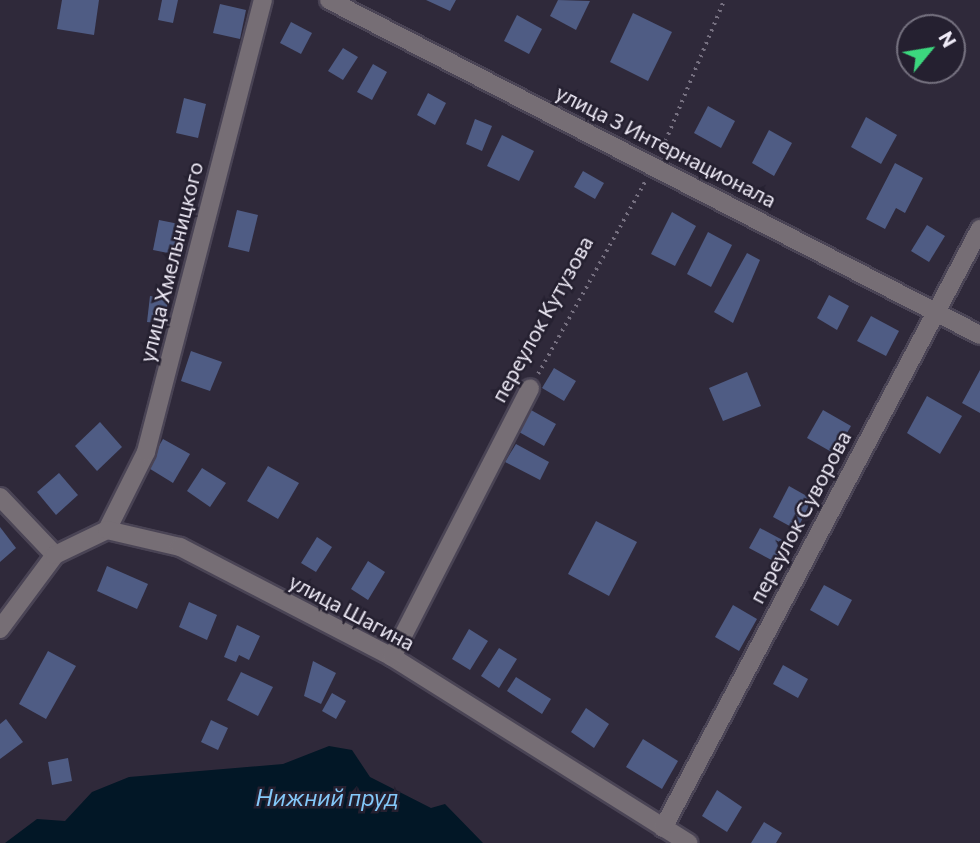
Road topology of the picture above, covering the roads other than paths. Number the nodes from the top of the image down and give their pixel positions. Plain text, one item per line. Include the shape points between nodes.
1 (263, 0) edge
2 (329, 0) edge
3 (980, 229) edge
4 (934, 312) junction
5 (980, 335) edge
6 (530, 388) road end
7 (0, 497) edge
8 (107, 530) junction
9 (55, 555) junction
10 (0, 629) edge
11 (392, 657) junction
12 (663, 828) junction
13 (688, 843) edge

1 - 8 street, улица Хмельницкого via 146,452
2 - 4 street, улица 3 Интернационала via 655,164
3 - 4 street, переулок Суворова
4 - 5 street, улица 3 Интернационала
4 - 12 street, переулок Суворова
6 - 11 street, переулок Кутузова
7 - 9 street
8 - 9 street
8 - 11 street, улица Шагина via 180,547
9 - 10 street
11 - 12 street, улица Шагина
12 - 13 street, улица Шагина

